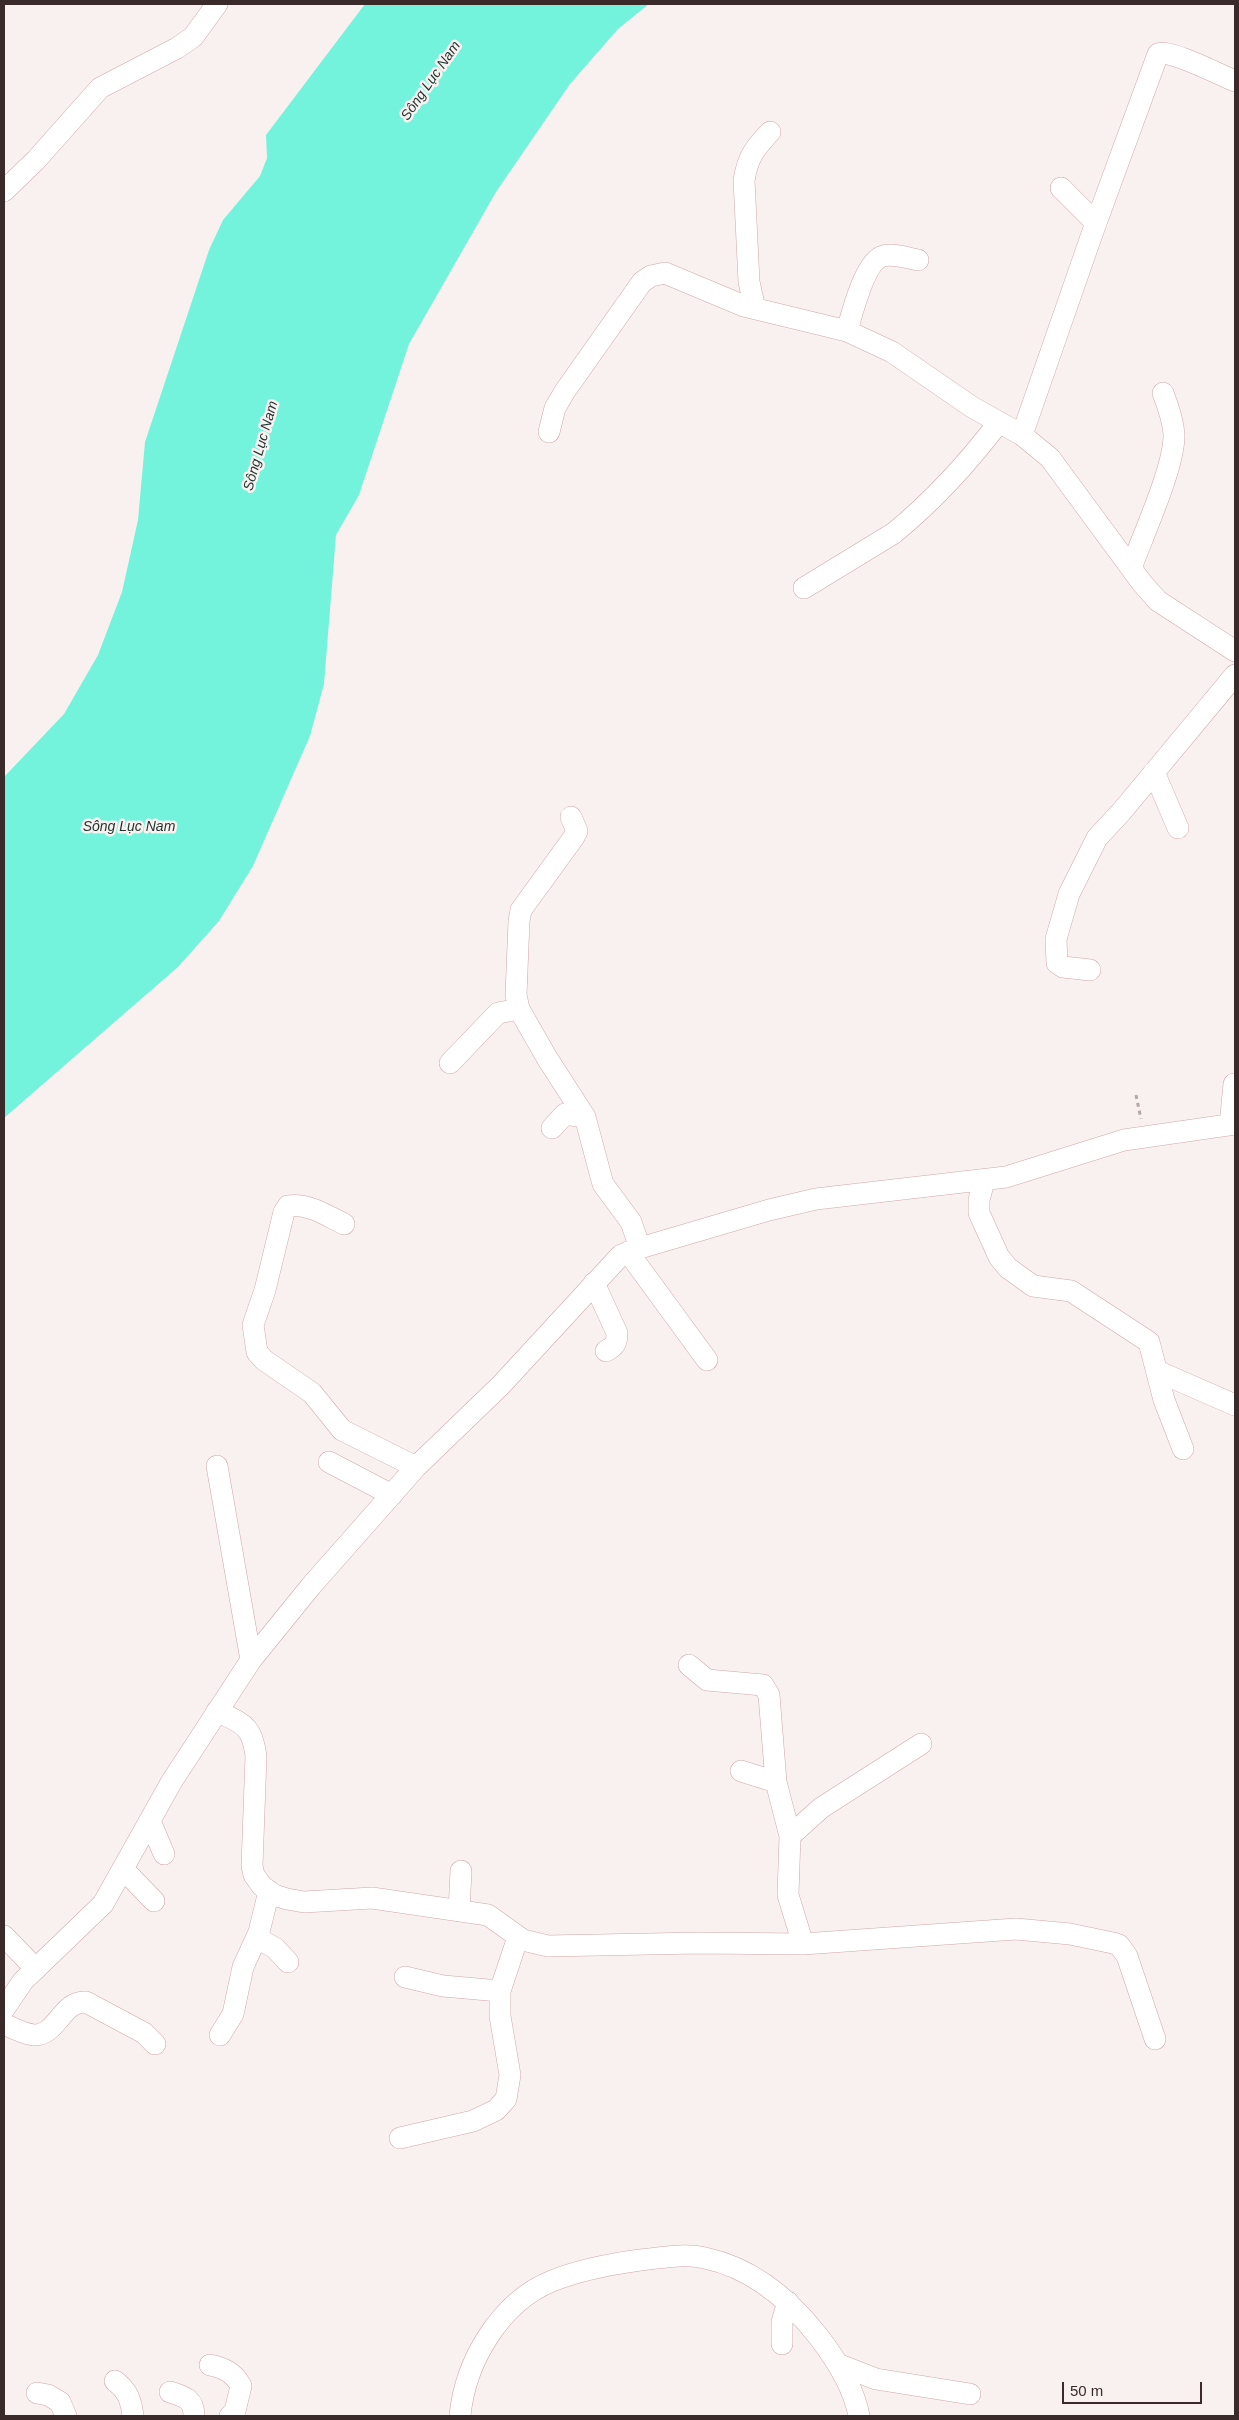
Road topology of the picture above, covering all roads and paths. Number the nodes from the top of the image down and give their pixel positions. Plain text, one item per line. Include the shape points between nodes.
1 (217, 4) edge
2 (1235, 81) edge
3 (770, 132) dead end
4 (1061, 188) dead end
5 (4, 190) edge
6 (1096, 223) junction
7 (918, 260) dead end
8 (755, 308) junction
9 (847, 331) junction
10 (1163, 393) dead end
11 (999, 422) junction
12 (549, 432) dead end
13 (1022, 435) junction
14 (1131, 568) junction
15 (804, 588) dead end
16 (1235, 651) edge
17 (1235, 675) edge
18 (1154, 772) junction
19 (571, 817) dead end
20 (1178, 828) dead end
21 (1090, 970) dead end
22 (519, 1009) junction
23 (450, 1063) dead end
24 (1234, 1084) dead end
25 (585, 1116) junction
26 (1232, 1124) edge
27 (552, 1128) dead end
28 (984, 1181) junction
29 (344, 1224) dead end
30 (634, 1250) junction
31 (594, 1283) junction
32 (606, 1351) dead end
33 (707, 1360) dead end
34 (1157, 1371) junction
35 (1235, 1405) edge
36 (1183, 1449) dead end
37 (329, 1462) dead end
38 (217, 1466) dead end
39 (416, 1467) junction
40 (392, 1495) junction
41 (251, 1660) junction
42 (689, 1664) dead end
43 (216, 1712) junction
44 (921, 1744) dead end
45 (741, 1770) dead end
46 (776, 1782) junction
47 (150, 1821) junction
48 (790, 1836) junction
49 (164, 1854) dead end
50 (124, 1870) junction
51 (461, 1870) dead end
52 (269, 1891) junction
53 (154, 1901) dead end
54 (459, 1911) junction
55 (4, 1936) edge
56 (518, 1937) junction
57 (257, 1938) junction
58 (803, 1944) junction
59 (288, 1962) dead end
60 (36, 1969) junction
61 (405, 1977) dead end
62 (500, 1991) junction
63 (4, 2010) edge
64 (4, 2024) edge
65 (220, 2035) dead end
66 (1155, 2039) dead end
67 (154, 2044) dead end
68 (400, 2138) dead end
69 (788, 2302) junction
70 (782, 2344) dead end
71 (210, 2365) dead end
72 (840, 2365) junction
73 (116, 2381) dead end
74 (170, 2392) dead end
75 (37, 2393) dead end
76 (970, 2394) dead end
77 (66, 2416) edge
78 (133, 2416) edge
79 (194, 2416) edge
80 (230, 2416) edge
81 (460, 2416) edge
82 (859, 2416) edge

1 - 5 street via 193,37 100,88 36,160
2 - 6 street via 1165,52 1158,54
3 - 8 street via 753,151 744,180 749,282
4 - 6 street
6 - 13 street
7 - 9 street via 890,255 873,261
8 - 9 street
8 - 12 street via 665,273 651,276 642,282 565,391 555,408
9 - 11 street via 892,352
10 - 14 street via 1174,434 1171,458
11 - 13 street
11 - 15 street via 962,469 907,522
13 - 14 street via 1050,458
14 - 16 street via 1158,601
17 - 18 street
18 - 20 street
18 - 21 street via 1097,838 1066,903 1056,939 1057,963 1063,967
19 - 22 street via 577,831 574,837 521,910 516,995
22 - 23 street via 498,1013
22 - 25 street
24 - 26 street
25 - 27 street via 565,1114
25 - 30 street via 603,1184 631,1222
26 - 28 street via 1124,1140 1034,1170
28 - 30 street via 816,1199
28 - 34 street via 979,1213 990,1241 1004,1263 1033,1286 1071,1291 1149,1342
29 - 39 street via 304,1206 288,1206 253,1324 257,1352 312,1393 342,1430
30 - 31 street via 611,1264
30 - 33 street
31 - 32 street via 617,1333 614,1347
31 - 39 street via 501,1385
34 - 35 street
34 - 36 street via 1164,1400
37 - 40 street
38 - 41 street
39 - 40 street
40 - 41 street
41 - 43 street
42 - 46 street via 707,1680 763,1685 767,1689
43 - 47 street
43 - 52 street via 247,1727 254,1742 252,1866 254,1875
44 - 48 street via 821,1808
45 - 46 street
46 - 48 street
47 - 49 street
47 - 50 street
48 - 58 street via 788,1895
50 - 53 street
50 - 60 street via 103,1904
51 - 54 street
52 - 54 street via 304,1902 372,1898
52 - 57 street
54 - 56 street via 493,1917
55 - 60 street
56 - 58 street via 548,1946
56 - 62 street
57 - 59 street via 275,1948
57 - 65 street via 243,1967 232,2014
58 - 66 street via 1016,1929 1070,1934 1113,1943 1128,1956
60 - 63 street via 24,1980
61 - 62 street via 428,1984
62 - 68 street via 500,2016 510,2075 506,2099 496,2110 473,2121
64 - 67 street via 32,2035 40,2034 70,2006 78,2001 86,2002 144,2033
69 - 70 street via 782,2322
69 - 72 street
69 - 81 street via 762,2282 704,2258 680,2256 626,2262 551,2282 523,2298 484,2343 471,2370
71 - 80 street via 223,2367 236,2377 241,2386 235,2411
72 - 76 street via 876,2379
72 - 82 street
73 - 78 street via 126,2390
74 - 79 street via 188,2398 194,2406
75 - 77 street via 60,2402

